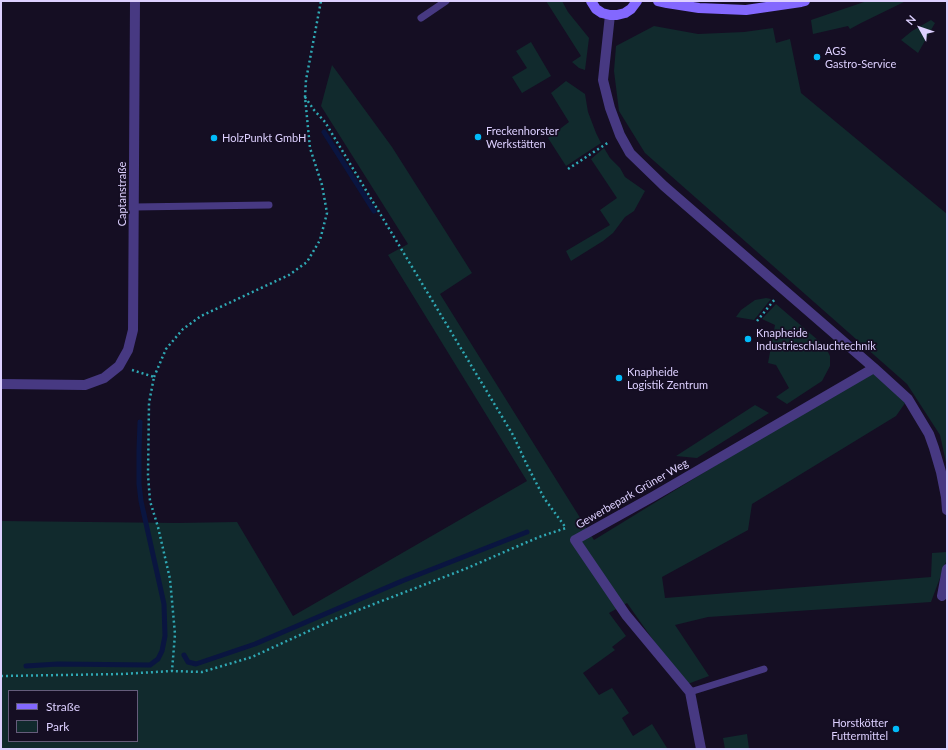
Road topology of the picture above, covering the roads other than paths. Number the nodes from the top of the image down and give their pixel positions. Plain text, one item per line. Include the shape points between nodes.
1 (135, 1) edge
2 (446, 1) edge
3 (591, 1) edge
4 (637, 1) edge
5 (658, 1) edge
6 (805, 1) edge
7 (610, 15) junction
8 (421, 18) dead end
9 (269, 205) dead end
10 (134, 207) junction
11 (874, 368) junction
12 (1, 384) edge
13 (947, 510) edge
14 (947, 569) edge
15 (942, 596) dead end
16 (764, 669) dead end
17 (690, 692) junction
18 (701, 749) edge

1 - 10 street, Captanstraße
2 - 8 lane
3 - 7 street via 596,9
4 - 7 street via 625,13
5 - 6 street via 699,8 746,10
7 - 11 street via 603,80 610,108 630,153 664,186
9 - 10 lane
10 - 12 street, Captanstraße via 133,330 128,350 119,366 104,378 85,385
11 - 13 street via 908,399 929,434 941,472
11 - 17 street, Gewerbepark Grüner Weg via 575,540 626,615
14 - 15 street
16 - 17 lane
17 - 18 street, Gewerbepark Grüner Weg

